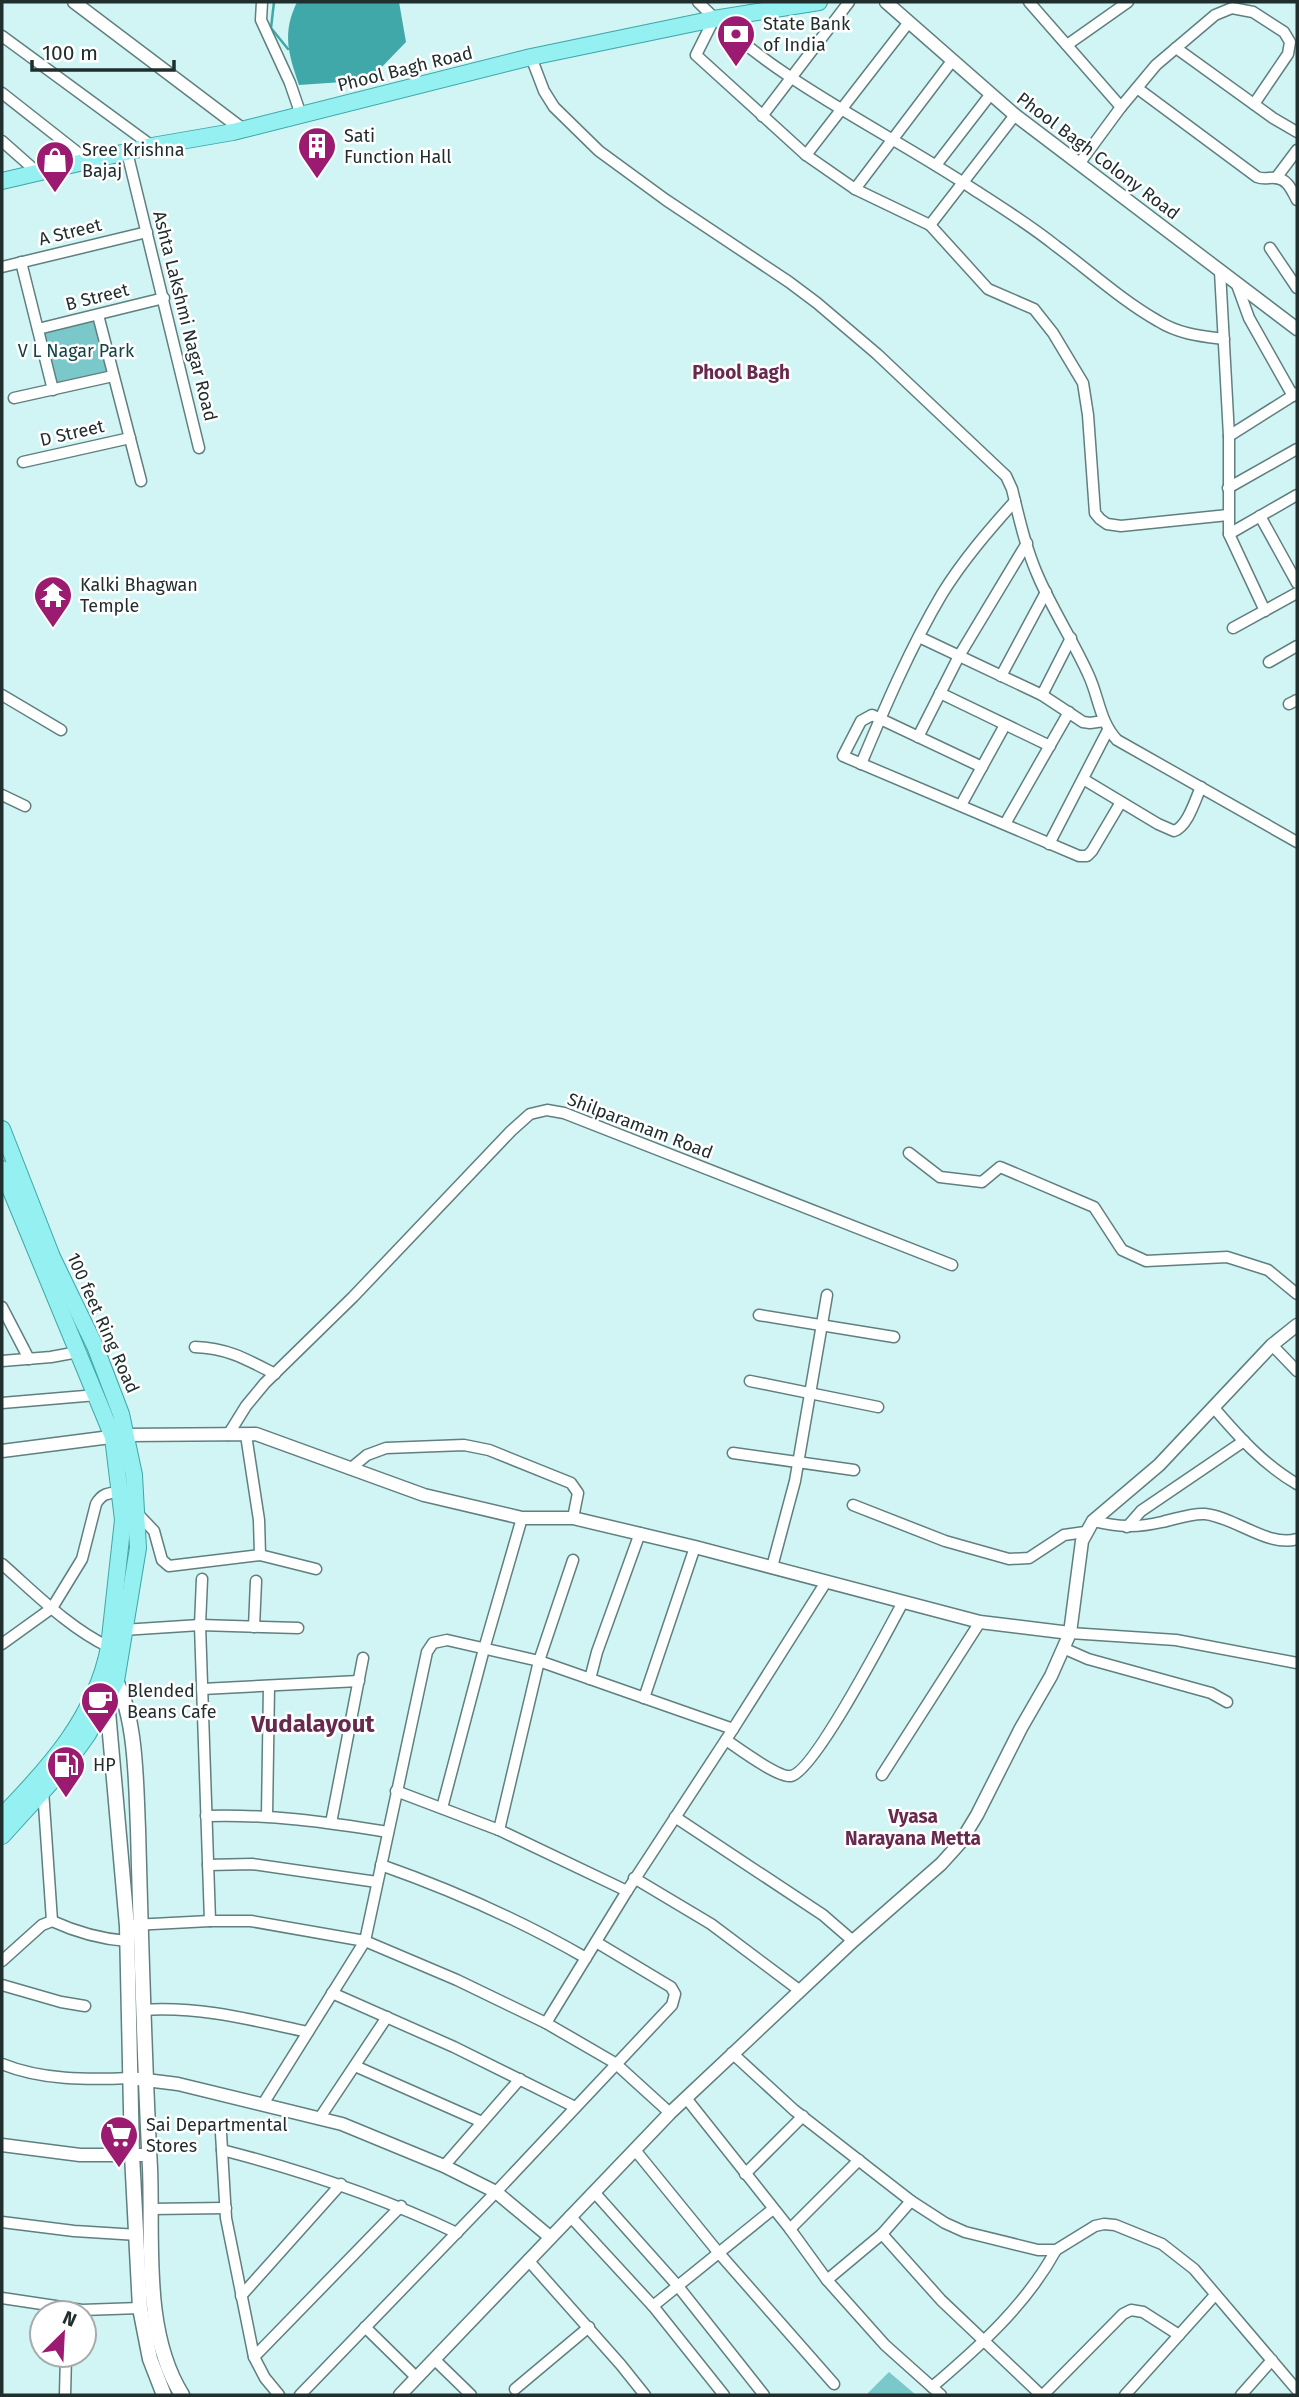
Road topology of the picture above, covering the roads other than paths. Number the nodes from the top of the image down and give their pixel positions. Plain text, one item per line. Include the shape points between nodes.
1 (74, 2) edge
2 (262, 2) edge
3 (698, 2) edge
4 (819, 2) edge
5 (849, 2) edge
6 (886, 2) edge
7 (1029, 2) edge
8 (1128, 2) edge
9 (792, 4) edge
10 (714, 19) junction
11 (909, 22) junction
12 (2, 36) edge
13 (1067, 45) junction
14 (1176, 48) junction
15 (531, 57) junction
16 (952, 61) junction
17 (792, 76) junction
18 (1137, 88) junction
19 (2, 93) edge
20 (990, 95) junction
21 (1254, 104) junction
22 (1121, 107) junction
23 (841, 108) junction
24 (301, 114) junction
25 (1014, 115) junction
26 (762, 116) junction
27 (242, 129) junction
28 (1297, 131) edge
29 (893, 139) junction
30 (2, 141) edge
31 (152, 146) junction
32 (1297, 150) edge
33 (127, 152) junction
34 (806, 155) junction
35 (92, 161) junction
36 (1079, 164) junction
37 (936, 165) junction
38 (37, 172) junction
39 (1276, 178) junction
40 (2, 181) edge
41 (963, 182) junction
42 (855, 189) junction
43 (1297, 200) edge
44 (930, 225) junction
45 (147, 232) junction
46 (1270, 248) dead end
47 (21, 262) junction
48 (2, 267) edge
49 (1220, 271) junction
50 (1236, 282) junction
51 (1297, 288) edge
52 (164, 298) junction
53 (98, 315) junction
54 (38, 329) junction
55 (1297, 329) edge
56 (1224, 339) junction
57 (113, 376) junction
58 (53, 390) junction
59 (1295, 394) edge
60 (14, 398) dead end
61 (1229, 436) junction
62 (130, 438) junction
63 (200, 448) dead end
64 (1297, 449) edge
65 (23, 462) dead end
66 (141, 481) dead end
67 (1228, 488) junction
68 (1297, 495) edge
69 (1015, 501) junction
70 (1228, 515) junction
71 (1260, 516) junction
72 (1229, 534) junction
73 (1027, 542) junction
74 (1297, 583) edge
75 (1046, 592) junction
76 (1297, 593) edge
77 (1265, 611) junction
78 (1233, 628) dead end
79 (919, 637) junction
80 (1071, 638) junction
81 (1297, 646) edge
82 (959, 656) junction
83 (1269, 662) dead end
84 (1001, 676) junction
85 (940, 693) junction
86 (2, 695) edge
87 (1042, 695) junction
88 (1069, 712) junction
89 (880, 719) junction
90 (1005, 725) junction
91 (1106, 726) junction
92 (61, 730) dead end
93 (918, 737) junction
94 (1050, 746) junction
95 (861, 765) junction
96 (982, 767) junction
97 (1083, 779) junction
98 (1201, 787) junction
99 (2, 795) edge
100 (1121, 802) junction
101 (961, 805) junction
102 (25, 806) dead end
103 (1005, 824) junction
104 (1297, 842) edge
105 (1049, 844) junction
106 (2, 1129) edge
107 (909, 1153) dead end
108 (2, 1170) edge
109 (952, 1265) dead end
110 (1297, 1294) edge
111 (827, 1295) dead end
112 (2, 1307) edge
113 (759, 1315) dead end
114 (1297, 1325) edge
115 (822, 1326) junction
116 (894, 1337) dead end
117 (1272, 1345) junction
118 (195, 1347) dead end
119 (78, 1352) junction
120 (29, 1359) junction
121 (2, 1361) edge
122 (1297, 1371) edge
123 (275, 1374) junction
124 (750, 1381) dead end
125 (97, 1395) junction
126 (810, 1395) junction
127 (2, 1403) edge
128 (878, 1407) dead end
129 (1214, 1408) junction
130 (246, 1434) junction
131 (228, 1435) junction
132 (119, 1436) junction
133 (1244, 1441) junction
134 (2, 1451) edge
135 (733, 1453) dead end
136 (798, 1463) junction
137 (350, 1469) junction
138 (854, 1470) dead end
139 (1297, 1484) edge
140 (120, 1492) junction
141 (853, 1505) dead end
142 (136, 1511) junction
143 (522, 1518) junction
144 (573, 1518) junction
145 (1093, 1521) junction
146 (1127, 1527) junction
147 (1085, 1532) junction
148 (640, 1533) junction
149 (1297, 1540) edge
150 (695, 1547) junction
151 (260, 1555) junction
152 (573, 1559) dead end
153 (2, 1564) edge
154 (772, 1567) junction
155 (316, 1569) dead end
156 (202, 1579) dead end
157 (256, 1581) dead end
158 (826, 1581) junction
159 (903, 1602) junction
160 (52, 1608) junction
161 (981, 1622) junction
162 (200, 1625) junction
163 (254, 1627) junction
164 (298, 1628) dead end
165 (123, 1630) junction
166 (1070, 1633) junction
167 (2, 1644) edge
168 (110, 1647) junction
169 (1063, 1648) junction
170 (484, 1649) junction
171 (363, 1658) dead end
172 (539, 1661) junction
173 (1297, 1663) edge
174 (111, 1674) junction
175 (590, 1679) junction
176 (359, 1681) junction
177 (269, 1686) junction
178 (202, 1689) junction
179 (103, 1693) junction
180 (644, 1698) junction
181 (1227, 1702) dead end
182 (733, 1729) junction
183 (726, 1740) junction
184 (882, 1775) dead end
185 (44, 1790) junction
186 (396, 1791) junction
187 (442, 1808) junction
188 (2, 1816) edge
189 (206, 1816) junction
190 (267, 1816) junction
191 (675, 1817) junction
192 (331, 1823) junction
193 (499, 1830) junction
194 (388, 1832) junction
195 (2, 1836) edge
196 (208, 1865) junction
197 (381, 1865) junction
198 (634, 1878) junction
199 (377, 1882) junction
200 (626, 1891) junction
201 (210, 1920) junction
202 (52, 1921) junction
203 (131, 1931) junction
204 (365, 1941) junction
205 (596, 1941) junction
206 (853, 1941) junction
207 (586, 1958) junction
208 (2, 1961) edge
209 (2, 1985) edge
210 (799, 1990) junction
211 (332, 1993) junction
212 (85, 2006) dead end
213 (142, 2010) junction
214 (387, 2017) junction
215 (546, 2023) junction
216 (308, 2032) junction
217 (732, 2053) junction
218 (615, 2063) junction
219 (2, 2064) edge
220 (355, 2066) junction
221 (138, 2079) junction
222 (520, 2079) junction
223 (685, 2098) junction
224 (263, 2104) junction
225 (575, 2107) junction
226 (670, 2113) junction
227 (803, 2116) junction
228 (319, 2119) junction
229 (482, 2122) junction
230 (221, 2133) dead end
231 (2, 2145) edge
232 (222, 2150) junction
233 (635, 2150) junction
234 (132, 2155) junction
235 (149, 2155) junction
236 (859, 2160) junction
237 (444, 2166) junction
238 (745, 2174) junction
239 (341, 2184) junction
240 (496, 2192) junction
241 (594, 2192) junction
242 (911, 2201) junction
243 (401, 2206) junction
244 (226, 2208) junction
245 (773, 2208) junction
246 (150, 2209) junction
247 (570, 2216) junction
248 (2, 2222) edge
249 (790, 2229) junction
250 (457, 2233) junction
251 (882, 2234) junction
252 (138, 2235) junction
253 (550, 2237) junction
254 (1056, 2250) junction
255 (718, 2252) junction
256 (528, 2260) junction
257 (827, 2280) junction
258 (677, 2286) junction
259 (1215, 2295) junction
260 (241, 2296) junction
261 (2, 2298) edge
262 (28, 2303) edge
263 (653, 2306) junction
264 (140, 2308) junction
265 (98, 2309) edge
266 (365, 2328) junction
267 (589, 2328) junction
268 (1179, 2336) junction
269 (985, 2341) junction
270 (254, 2357) junction
271 (434, 2359) junction
272 (1272, 2360) junction
273 (66, 2369) edge
274 (417, 2378) junction
275 (834, 2384) dead end
276 (515, 2389) dead end
277 (1297, 2390) edge
278 (936, 2391) edge
279 (65, 2395) edge
280 (164, 2395) edge
281 (182, 2395) edge
282 (279, 2395) edge
283 (300, 2395) edge
284 (400, 2395) edge
285 (471, 2395) edge
286 (645, 2395) edge
287 (724, 2395) edge
288 (764, 2395) edge
289 (1042, 2395) edge
290 (1125, 2395) edge
291 (1241, 2395) edge

1 - 27 street
2 - 24 street via 261,20
3 - 10 street
4 - 9 main road, Phool Bagh Road
5 - 17 street
6 - 11 street, Phool Bagh Colony Road
7 - 13 street
8 - 13 street
9 - 10 main road, Phool Bagh Road
10 - 15 main road, Phool Bagh Road
10 - 17 street
10 - 26 street via 696,55
11 - 16 street, Phool Bagh Colony Road
11 - 23 street
12 - 31 street
13 - 22 street
14 - 18 street
14 - 21 street
14 - 21 street via 1215,15 1232,8 1253,12 1284,32 1290,42 1288,54
15 - 24 main road, Phool Bagh Road
15 - 69 street via 554,107 598,151 817,303 995,465 1006,476
16 - 20 street, Phool Bagh Colony Road
16 - 29 street
17 - 23 street
17 - 26 street
18 - 22 street
18 - 39 street via 1249,172 1264,179
19 - 35 street
20 - 25 street, Phool Bagh Colony Road
20 - 37 street
21 - 28 street
22 - 36 street
23 - 29 street
23 - 34 street
24 - 27 main road, Phool Bagh Road
25 - 36 street, Phool Bagh Colony Road
25 - 41 street
26 - 34 street
27 - 31 main road, Phool Bagh Road
29 - 37 street
29 - 42 street
30 - 38 street
31 - 33 main road, Phool Bagh Road
32 - 39 street
33 - 35 main road, Phool Bagh Road
33 - 45 street, Ashta Lakshmi Nagar Road
34 - 42 street
35 - 38 main road, Phool Bagh Road
36 - 49 street, Phool Bagh Colony Road
37 - 41 street
38 - 40 main road, Phool Bagh Road
39 - 43 street via 1288,184
41 - 44 street
41 - 56 street via 1159,322 1177,331
42 - 44 street
44 - 70 street via 988,289 1034,309 1083,383 1095,513 1100,519 1121,526
45 - 47 street, A Street
45 - 52 street, Ashta Lakshmi Nagar Road
46 - 51 street
47 - 48 street, A Street
47 - 54 street
49 - 50 street, Phool Bagh Colony Road
49 - 56 street
50 - 55 street, Phool Bagh Colony Road
50 - 59 street via 1249,318
52 - 53 street, B Street
52 - 63 street, Ashta Lakshmi Nagar Road
53 - 54 street, B Street
53 - 57 street
54 - 58 street
56 - 61 street
57 - 58 street
57 - 62 street
58 - 60 street
59 - 61 street
61 - 67 street
62 - 65 street, D Street
62 - 66 street
64 - 67 street
67 - 70 street
68 - 71 street
69 - 73 street
69 - 79 street via 955,575
70 - 72 street
71 - 72 street
71 - 74 street
72 - 77 street
73 - 75 street
73 - 82 street
75 - 80 street
75 - 84 street
76 - 77 street
77 - 78 street
79 - 82 street
79 - 89 street
80 - 87 street
80 - 91 street
81 - 83 street
82 - 84 street
82 - 85 street
84 - 87 street
85 - 90 street
85 - 93 street
86 - 92 street
87 - 88 street
88 - 91 street via 1083,722
88 - 94 street
89 - 93 street
89 - 95 street
89 - 95 street via 872,715 861,721 844,756
90 - 94 street
90 - 96 street
91 - 97 street
91 - 98 street via 1124,745
93 - 96 street
94 - 103 street
95 - 101 street
96 - 101 street
97 - 100 street
97 - 105 street
98 - 100 street via 1184,823 1174,831
98 - 104 street
99 - 102 street
100 - 105 street via 1087,856
101 - 103 street
103 - 105 street
106 - 132 main road, 100 feet Ring Road via 121,1414
107 - 110 street via 940,1177 982,1182 1000,1167 1080,1199 1094,1207 1122,1250 1146,1261 1227,1257 1268,1270
108 - 119 main road, 100 feet Ring Road
109 - 123 street, Shilparamam Road via 547,1110 530,1114 511,1131
111 - 115 street
112 - 120 street
113 - 115 street
114 - 117 street
115 - 116 street
115 - 126 street
117 - 122 street
117 - 129 street
118 - 123 street via 232,1352
119 - 120 street
119 - 125 main road, 100 feet Ring Road
120 - 121 street
123 - 131 street, Shilparamam Road
124 - 126 street
125 - 127 street
125 - 132 main road, 100 feet Ring Road
126 - 128 street
126 - 136 street
129 - 133 street
129 - 145 street via 1159,1465
130 - 131 street
130 - 137 street
130 - 151 street
131 - 132 street
132 - 134 street
132 - 140 main road, 100 feet Ring Road
132 - 142 main road, 100 feet Ring Road via 134,1475
133 - 139 street
133 - 146 street via 1141,1511
135 - 136 street
136 - 138 street
136 - 154 street
137 - 143 street via 424,1495
137 - 144 street via 386,1448 464,1445 489,1450 571,1483 578,1493
140 - 160 street via 100,1497 82,1559
140 - 168 main road, 100 feet Ring Road via 123,1520
141 - 147 street via 945,1541 1009,1559 1029,1558 1064,1535
142 - 151 street via 154,1531 162,1560 169,1566
142 - 165 main road, 100 feet Ring Road via 138,1548
143 - 144 street
143 - 170 street
144 - 148 street
145 - 146 street
145 - 147 street
146 - 149 street via 1203,1514 1269,1538
147 - 166 street
148 - 150 street
148 - 175 street
150 - 154 street
150 - 180 street
151 - 155 street
152 - 172 street
153 - 160 street
154 - 158 street
156 - 162 street
157 - 163 street
158 - 159 street
158 - 182 street
159 - 161 street
159 - 183 street via 872,1661 798,1773 781,1774
160 - 167 street
160 - 168 street
161 - 166 street
161 - 184 street
162 - 163 street
162 - 165 street
162 - 178 street
163 - 164 street
165 - 174 main road, 100 feet Ring Road
166 - 169 street
166 - 173 street via 1176,1640
168 - 174 main road, 100 feet Ring Road
169 - 181 street via 1211,1693
169 - 206 street via 960,1843
170 - 172 street
170 - 186 street via 447,1640 429,1647
170 - 187 street
171 - 176 street
172 - 175 street
172 - 193 street
174 - 179 main road, 100 feet Ring Road
174 - 203 main road via 127,1709 136,1780
175 - 180 street
176 - 177 street
176 - 192 street
177 - 178 street
177 - 190 street
178 - 189 street
179 - 185 main road, 100 feet Ring Road via 88,1734
179 - 188 main road, 100 feet Ring Road via 43,1774
179 - 203 main road
180 - 182 street
182 - 183 street
183 - 191 street
185 - 195 main road, 100 feet Ring Road
185 - 202 street
186 - 187 street
186 - 194 street
187 - 193 street
189 - 190 street
189 - 196 street
190 - 192 street
191 - 198 street
191 - 206 street via 824,1916
192 - 194 street
193 - 200 street
194 - 197 street
196 - 199 street via 252,1864
196 - 201 street
197 - 199 street
197 - 207 street via 469,1898
198 - 200 street
198 - 210 street via 711,1924
199 - 204 street
200 - 205 street
201 - 203 street
201 - 204 street via 251,1921
202 - 203 street via 106,1939
202 - 208 street
203 - 213 main road
203 - 221 main road
204 - 211 street
204 - 215 street
205 - 207 street
205 - 218 street via 661,1980 675,1994 672,2005
206 - 210 street
207 - 215 street
209 - 212 street
210 - 217 street
211 - 214 street
211 - 216 street
213 - 216 street via 209,2011
213 - 221 main road
214 - 220 street
214 - 222 street
215 - 218 street
216 - 224 street
217 - 223 street
217 - 227 street
218 - 225 street
218 - 226 street
219 - 221 street via 54,2077
220 - 228 street
220 - 229 street
221 - 224 street
221 - 234 main road
221 - 235 main road
222 - 225 street
222 - 229 street
223 - 226 street
223 - 238 street
224 - 228 street
225 - 240 street
226 - 233 street
227 - 236 street
227 - 238 street
228 - 237 street
229 - 237 street
230 - 232 street
231 - 234 street via 80,2155
232 - 239 street
232 - 244 street
233 - 241 street
233 - 255 street
234 - 235 street
234 - 252 main road
235 - 246 main road
236 - 242 street
236 - 249 street
237 - 240 street
238 - 245 street
239 - 243 street
239 - 260 street
240 - 250 street
240 - 253 street
241 - 247 street
241 - 258 street
242 - 251 street
242 - 254 street via 965,2232
243 - 250 street
243 - 270 street
244 - 246 street
244 - 260 street
245 - 249 street
245 - 255 street
246 - 281 main road via 150,2264 161,2347
247 - 253 street
247 - 263 street
248 - 252 street
249 - 257 street
250 - 266 street
251 - 257 street
251 - 269 street via 940,2300
252 - 264 main road
253 - 256 street
254 - 259 street via 1095,2226 1115,2225 1162,2244 1194,2269
254 - 269 street via 1032,2288
255 - 258 street
255 - 275 street
256 - 267 street
256 - 271 street
257 - 278 street via 885,2345
258 - 263 street
258 - 288 street
259 - 268 street
259 - 272 street
260 - 270 street
261 - 262 street
263 - 287 street
264 - 265 street
264 - 280 main road via 150,2359
266 - 274 street
266 - 283 street
267 - 276 street
267 - 286 street
268 - 289 street via 1143,2312 1131,2310
268 - 290 street
269 - 278 street
269 - 289 street
270 - 282 street
271 - 274 street
271 - 285 street
272 - 277 street
272 - 291 street
273 - 279 street
274 - 284 street

